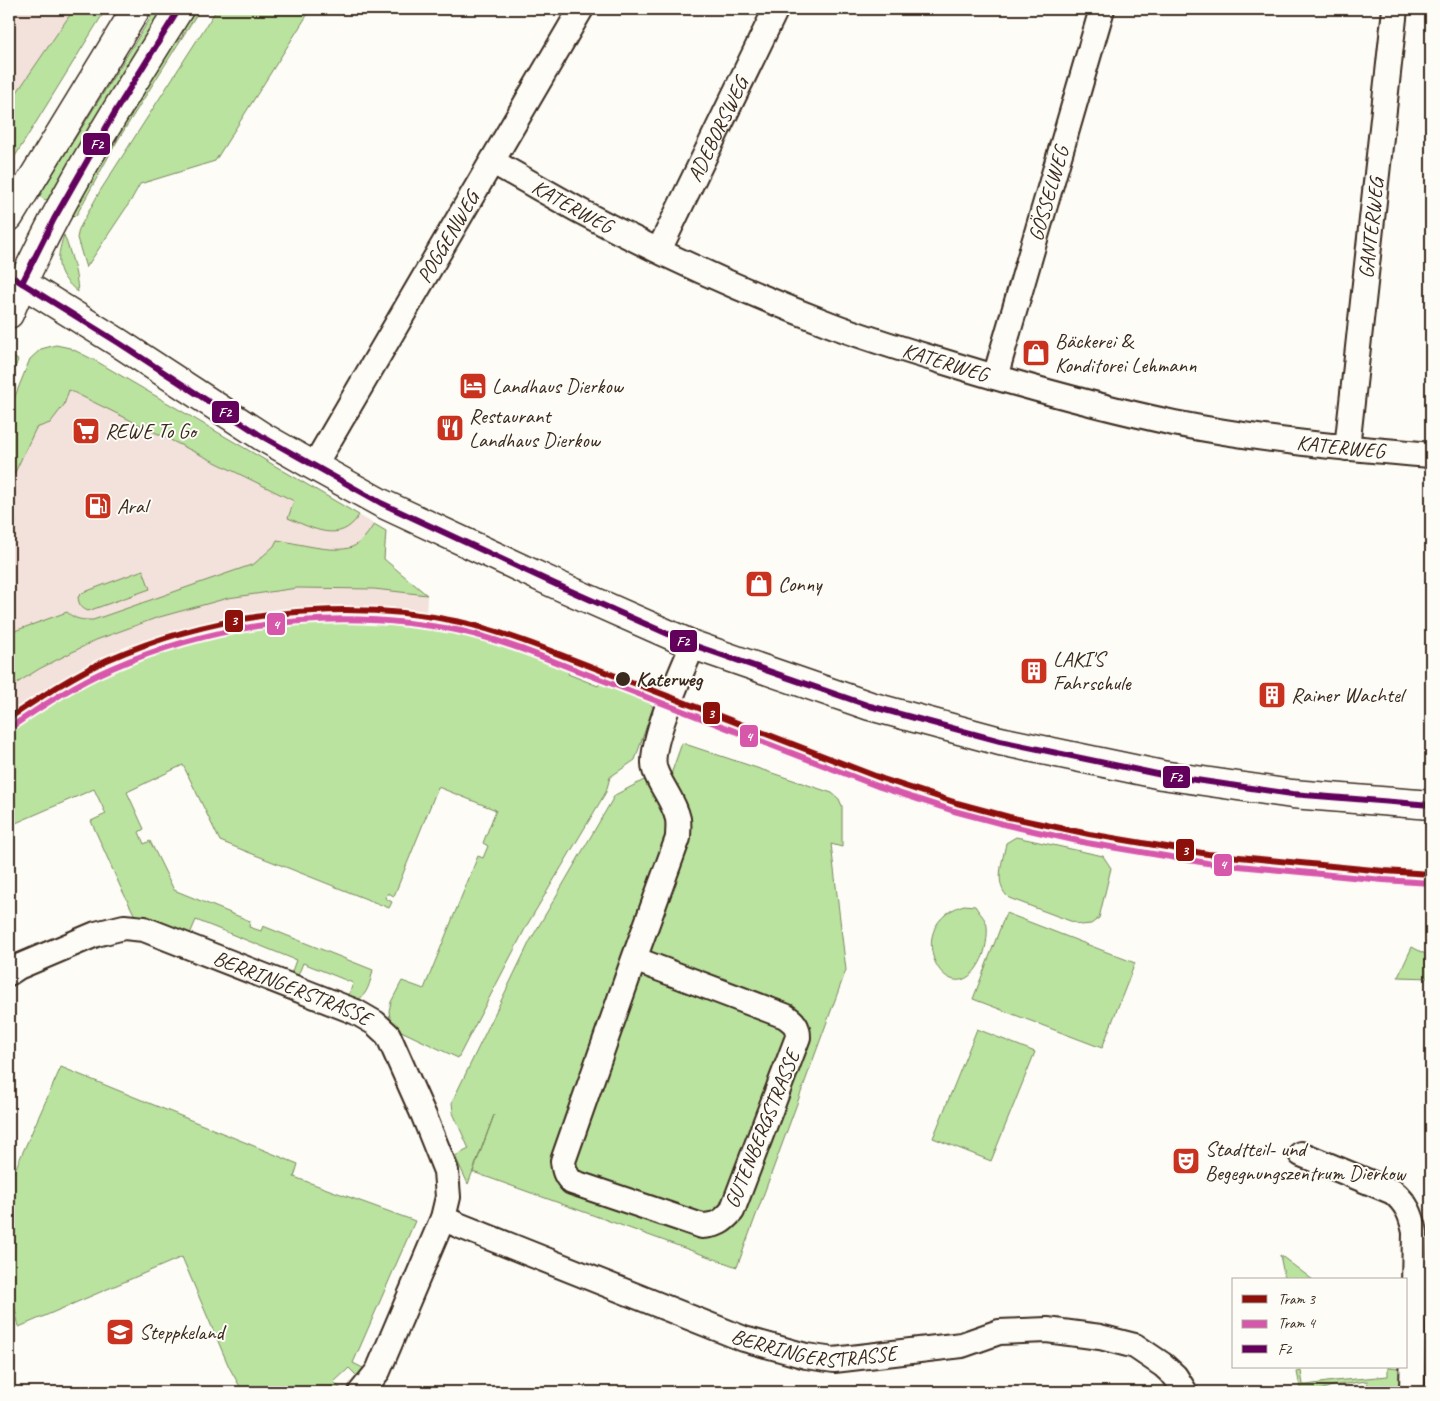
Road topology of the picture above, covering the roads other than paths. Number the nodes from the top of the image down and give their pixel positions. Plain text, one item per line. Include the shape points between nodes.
1 (136, 9) edge
2 (179, 9) edge
3 (582, 9) edge
4 (776, 9) edge
5 (1102, 9) edge
6 (1395, 9) edge
7 (493, 162) junction
8 (9, 217) edge
9 (659, 250) junction
10 (15, 279) edge
11 (9, 314) edge
12 (995, 377) junction
13 (1347, 448) junction
14 (1431, 455) edge
15 (314, 466) junction
16 (693, 645) junction
17 (1431, 805) edge
18 (634, 959) junction
19 (9, 973) edge
20 (1301, 1154) dead end
21 (443, 1218) junction
22 (361, 1392) edge
23 (1185, 1392) edge
24 (1412, 1392) edge

1 - 8 street
2 - 10 street
3 - 7 street, POGGENWEG
4 - 9 street, ADEBORSWEG
5 - 12 street, GÖSSELWEG
6 - 13 street, GANTERWEG
7 - 9 street, KATERWEG via 581,212
7 - 15 street, POGGENWEG
9 - 12 street, KATERWEG via 831,325
10 - 11 street
10 - 15 street
12 - 13 street, KATERWEG via 1176,423 1268,439
13 - 14 street, KATERWEG
15 - 16 street via 390,507
16 - 17 street via 870,706 1000,741 1162,775 1292,794
16 - 18 street, GUTENBERGSTRASSE via 668,708 653,758 655,769 672,800 678,820 678,838
18 - 18 street, GUTENBERGSTRASSE via 796,1023 798,1037 732,1211 722,1222 702,1226 572,1182 566,1176 563,1161
19 - 21 street, BERRINGERSTRASSE via 96,934 124,927 144,929 356,1012 388,1036 424,1116 446,1171 448,1197
20 - 24 street via 1393,1192 1407,1207 1414,1232
21 - 22 street, BERRINGERSTRASSE via 378,1371
21 - 23 street, BERRINGERSTRASSE via 744,1339 806,1356 834,1360 962,1345 999,1332 1047,1330 1100,1336 1135,1346 1175,1376

